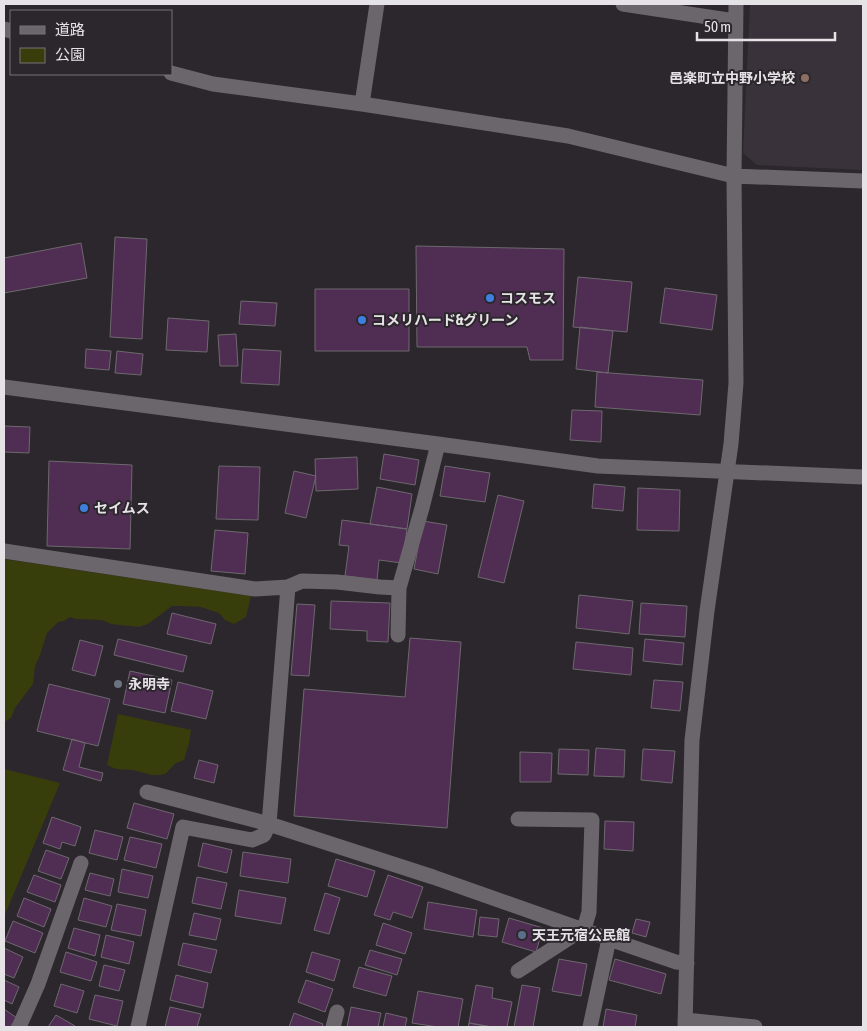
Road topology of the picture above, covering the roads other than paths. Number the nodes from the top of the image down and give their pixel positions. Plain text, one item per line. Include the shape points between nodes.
1 (377, 4) edge
2 (623, 4) edge
3 (736, 4) edge
4 (735, 20) junction
5 (172, 73) edge
6 (362, 104) junction
7 (734, 176) junction
8 (863, 181) edge
9 (4, 387) edge
10 (438, 444) junction
11 (727, 473) junction
12 (863, 478) edge
13 (4, 551) edge
14 (288, 587) junction
15 (399, 588) junction
16 (398, 635) dead end
17 (147, 792) dead end
18 (518, 819) dead end
19 (269, 824) junction
20 (81, 863) dead end
21 (583, 929) junction
22 (609, 939) junction
23 (687, 963) junction
24 (518, 971) dead end
25 (337, 1012) dead end
26 (685, 1023) edge
27 (19, 1027) edge
28 (138, 1027) edge
29 (333, 1027) edge
30 (590, 1027) edge
31 (754, 1027) edge

1 - 6 street
2 - 4 street
3 - 4 street
4 - 7 street
5 - 6 street via 213,84
6 - 7 street via 568,136
7 - 8 street
7 - 11 street via 736,383
9 - 10 street
10 - 11 street via 598,466
10 - 15 street
11 - 12 street
11 - 23 street via 692,740
13 - 14 street via 255,589
14 - 15 street via 302,581
14 - 19 street
15 - 16 street
17 - 19 street
18 - 21 street via 592,820 589,912
19 - 21 street
19 - 28 street via 264,835 252,840 183,827
20 - 27 street via 38,984
21 - 22 street
21 - 24 street
22 - 23 street
22 - 30 street
23 - 26 street
25 - 29 street
26 - 31 street

